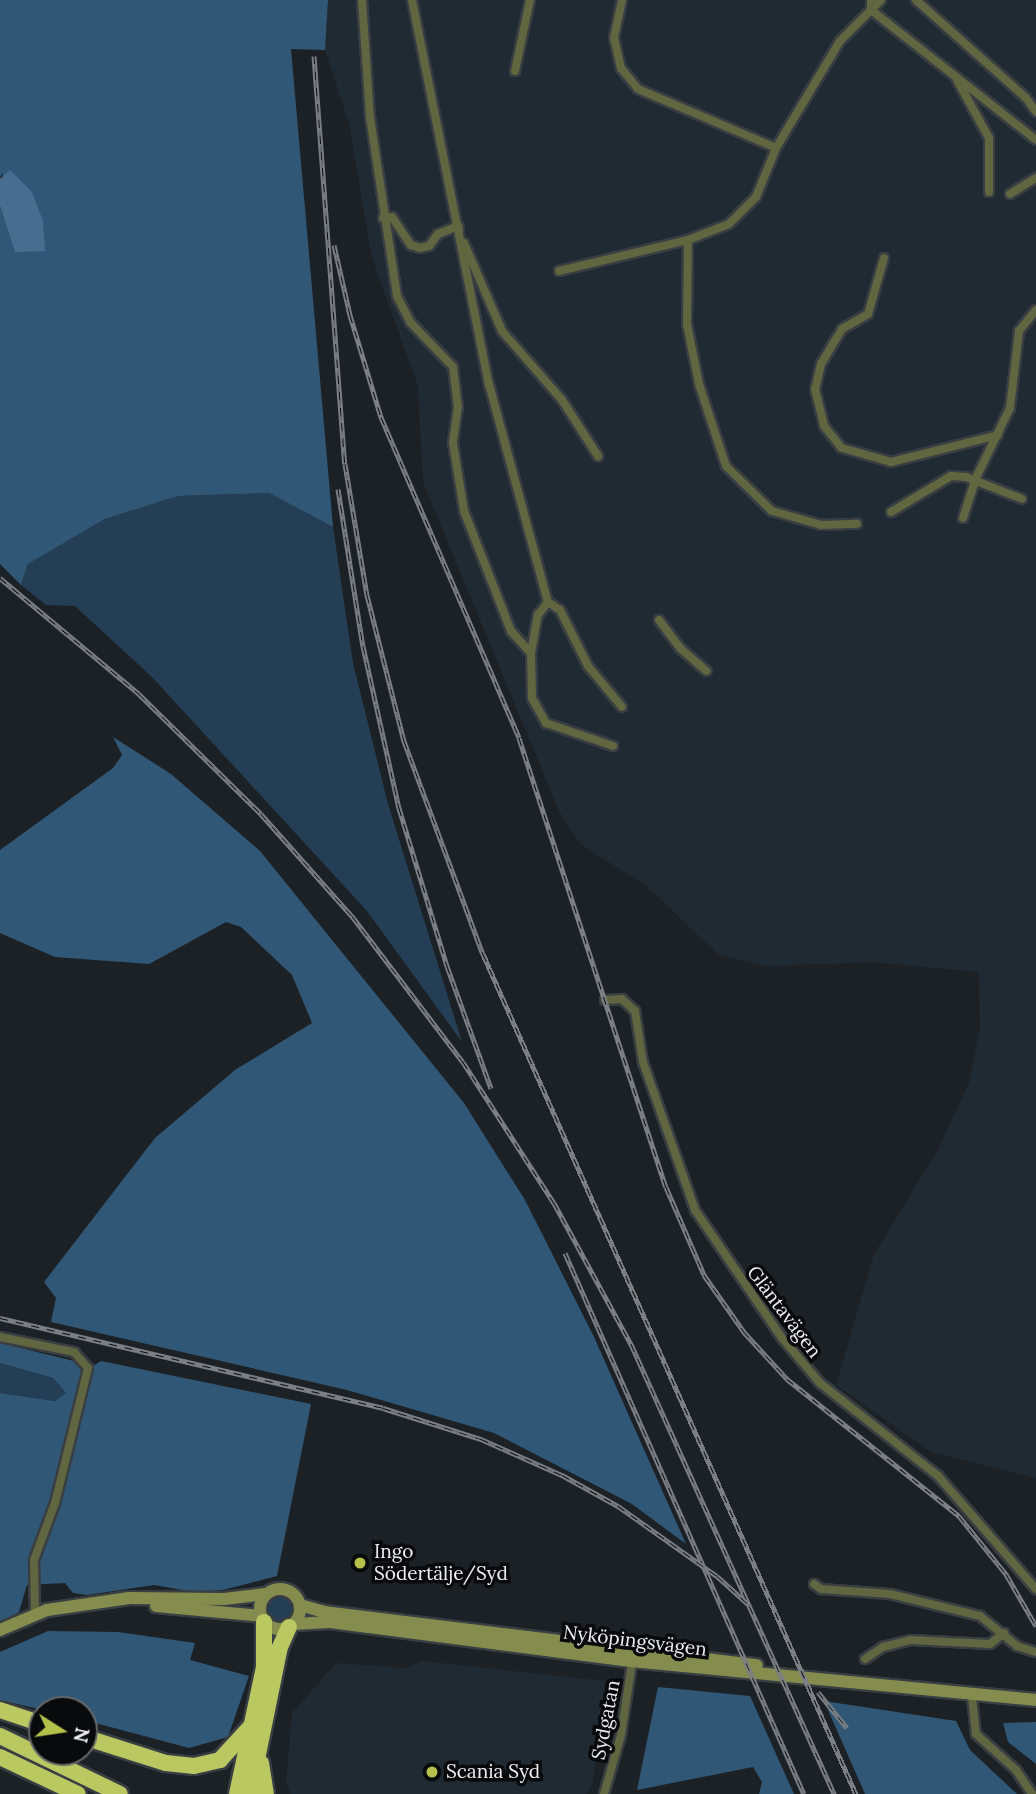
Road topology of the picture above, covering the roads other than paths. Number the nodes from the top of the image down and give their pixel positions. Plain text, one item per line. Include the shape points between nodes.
1 (362, 0) edge
2 (413, 0) edge
3 (530, 0) edge
4 (622, 0) edge
5 (871, 0) edge
6 (881, 0) edge
7 (916, 0) edge
8 (871, 10) junction
9 (516, 71) dead end
10 (953, 74) junction
11 (1036, 113) edge
12 (1036, 140) edge
13 (776, 148) junction
14 (1036, 178) edge
15 (989, 192) dead end
16 (1010, 194) dead end
17 (383, 218) junction
18 (458, 226) junction
19 (688, 240) junction
20 (884, 258) dead end
21 (559, 271) dead end
22 (1036, 310) edge
23 (998, 435) junction
24 (598, 456) dead end
25 (975, 480) junction
26 (1022, 499) dead end
27 (891, 512) dead end
28 (963, 518) dead end
29 (857, 524) dead end
30 (548, 602) junction
31 (659, 620) dead end
32 (531, 653) junction
33 (706, 671) dead end
34 (622, 707) dead end
35 (613, 746) dead end
36 (605, 1000) dead end
37 (0, 1337) edge
38 (814, 1584) dead end
39 (1036, 1589) edge
40 (266, 1594) junction
41 (104, 1602) junction
42 (300, 1605) junction
43 (35, 1614) junction
44 (262, 1619) junction
45 (292, 1625) junction
46 (0, 1630) edge
47 (1004, 1633) junction
48 (1036, 1653) edge
49 (633, 1656) junction
50 (865, 1659) dead end
51 (972, 1697) junction
52 (1036, 1700) edge
53 (0, 1710) edge
54 (28, 1719) edge
55 (252, 1725) junction
56 (0, 1736) edge
57 (98, 1741) edge
58 (261, 1743) junction
59 (0, 1757) edge
60 (78, 1794) edge
61 (120, 1794) edge
62 (237, 1794) edge
63 (250, 1794) edge
64 (266, 1794) edge
65 (604, 1794) edge
66 (1032, 1794) edge

1 - 17 street
2 - 18 street
3 - 9 street
4 - 13 street via 614,38 621,68 638,89
5 - 8 street
6 - 8 street
7 - 11 street via 1026,98
8 - 10 street
8 - 13 street via 840,41
10 - 12 street
10 - 15 street via 989,138
13 - 19 street via 756,197 729,223
14 - 16 street
17 - 18 street via 392,217 411,245 420,248
17 - 32 street via 397,296 411,323 453,366 458,405 453,443 468,522 511,631
18 - 24 street via 502,331 562,400
18 - 30 street via 489,384
19 - 21 street
19 - 29 street via 687,324 699,384 726,466 772,511 821,525
20 - 23 street via 868,314 842,329 821,364 815,389 824,426 842,448 891,462
22 - 23 street via 1019,331 1010,408
23 - 25 street
25 - 26 street
25 - 27 street via 951,476
25 - 28 street
30 - 32 street via 538,615
30 - 34 street via 561,610 588,667
31 - 33 street via 680,648
32 - 35 street via 532,698 546,723
36 - 39 street, Gläntavägen via 622,999 635,1011 643,1062 695,1210 782,1338 820,1382 938,1476
37 - 43 street via 74,1352 88,1368 55,1503 34,1560
38 - 47 street via 821,1589 890,1594 980,1616
40 - 41 main road
40 - 42 main road via 286,1590
40 - 44 main road
41 - 43 main road
41 - 44 main road via 226,1609
42 - 45 main road
42 - 49 main road, Nyköpingsvägen
43 - 46 main road
44 - 45 main road via 275,1629
44 - 55 highway via 266,1655
45 - 49 main road, Nyköpingsvägen via 330,1622
45 - 58 highway via 281,1647
47 - 48 street via 1017,1646
47 - 50 street via 990,1644 911,1640 883,1647
49 - 51 main road, Nyköpingsvägen
49 - 65 street, Sydgatan via 621,1735
51 - 52 main road, Nyköpingsvägen
51 - 66 street via 976,1734 1016,1770
53 - 54 highway
55 - 57 highway via 220,1760 194,1766 166,1763
55 - 62 highway
56 - 61 highway
58 - 63 highway
58 - 64 highway
59 - 60 highway

